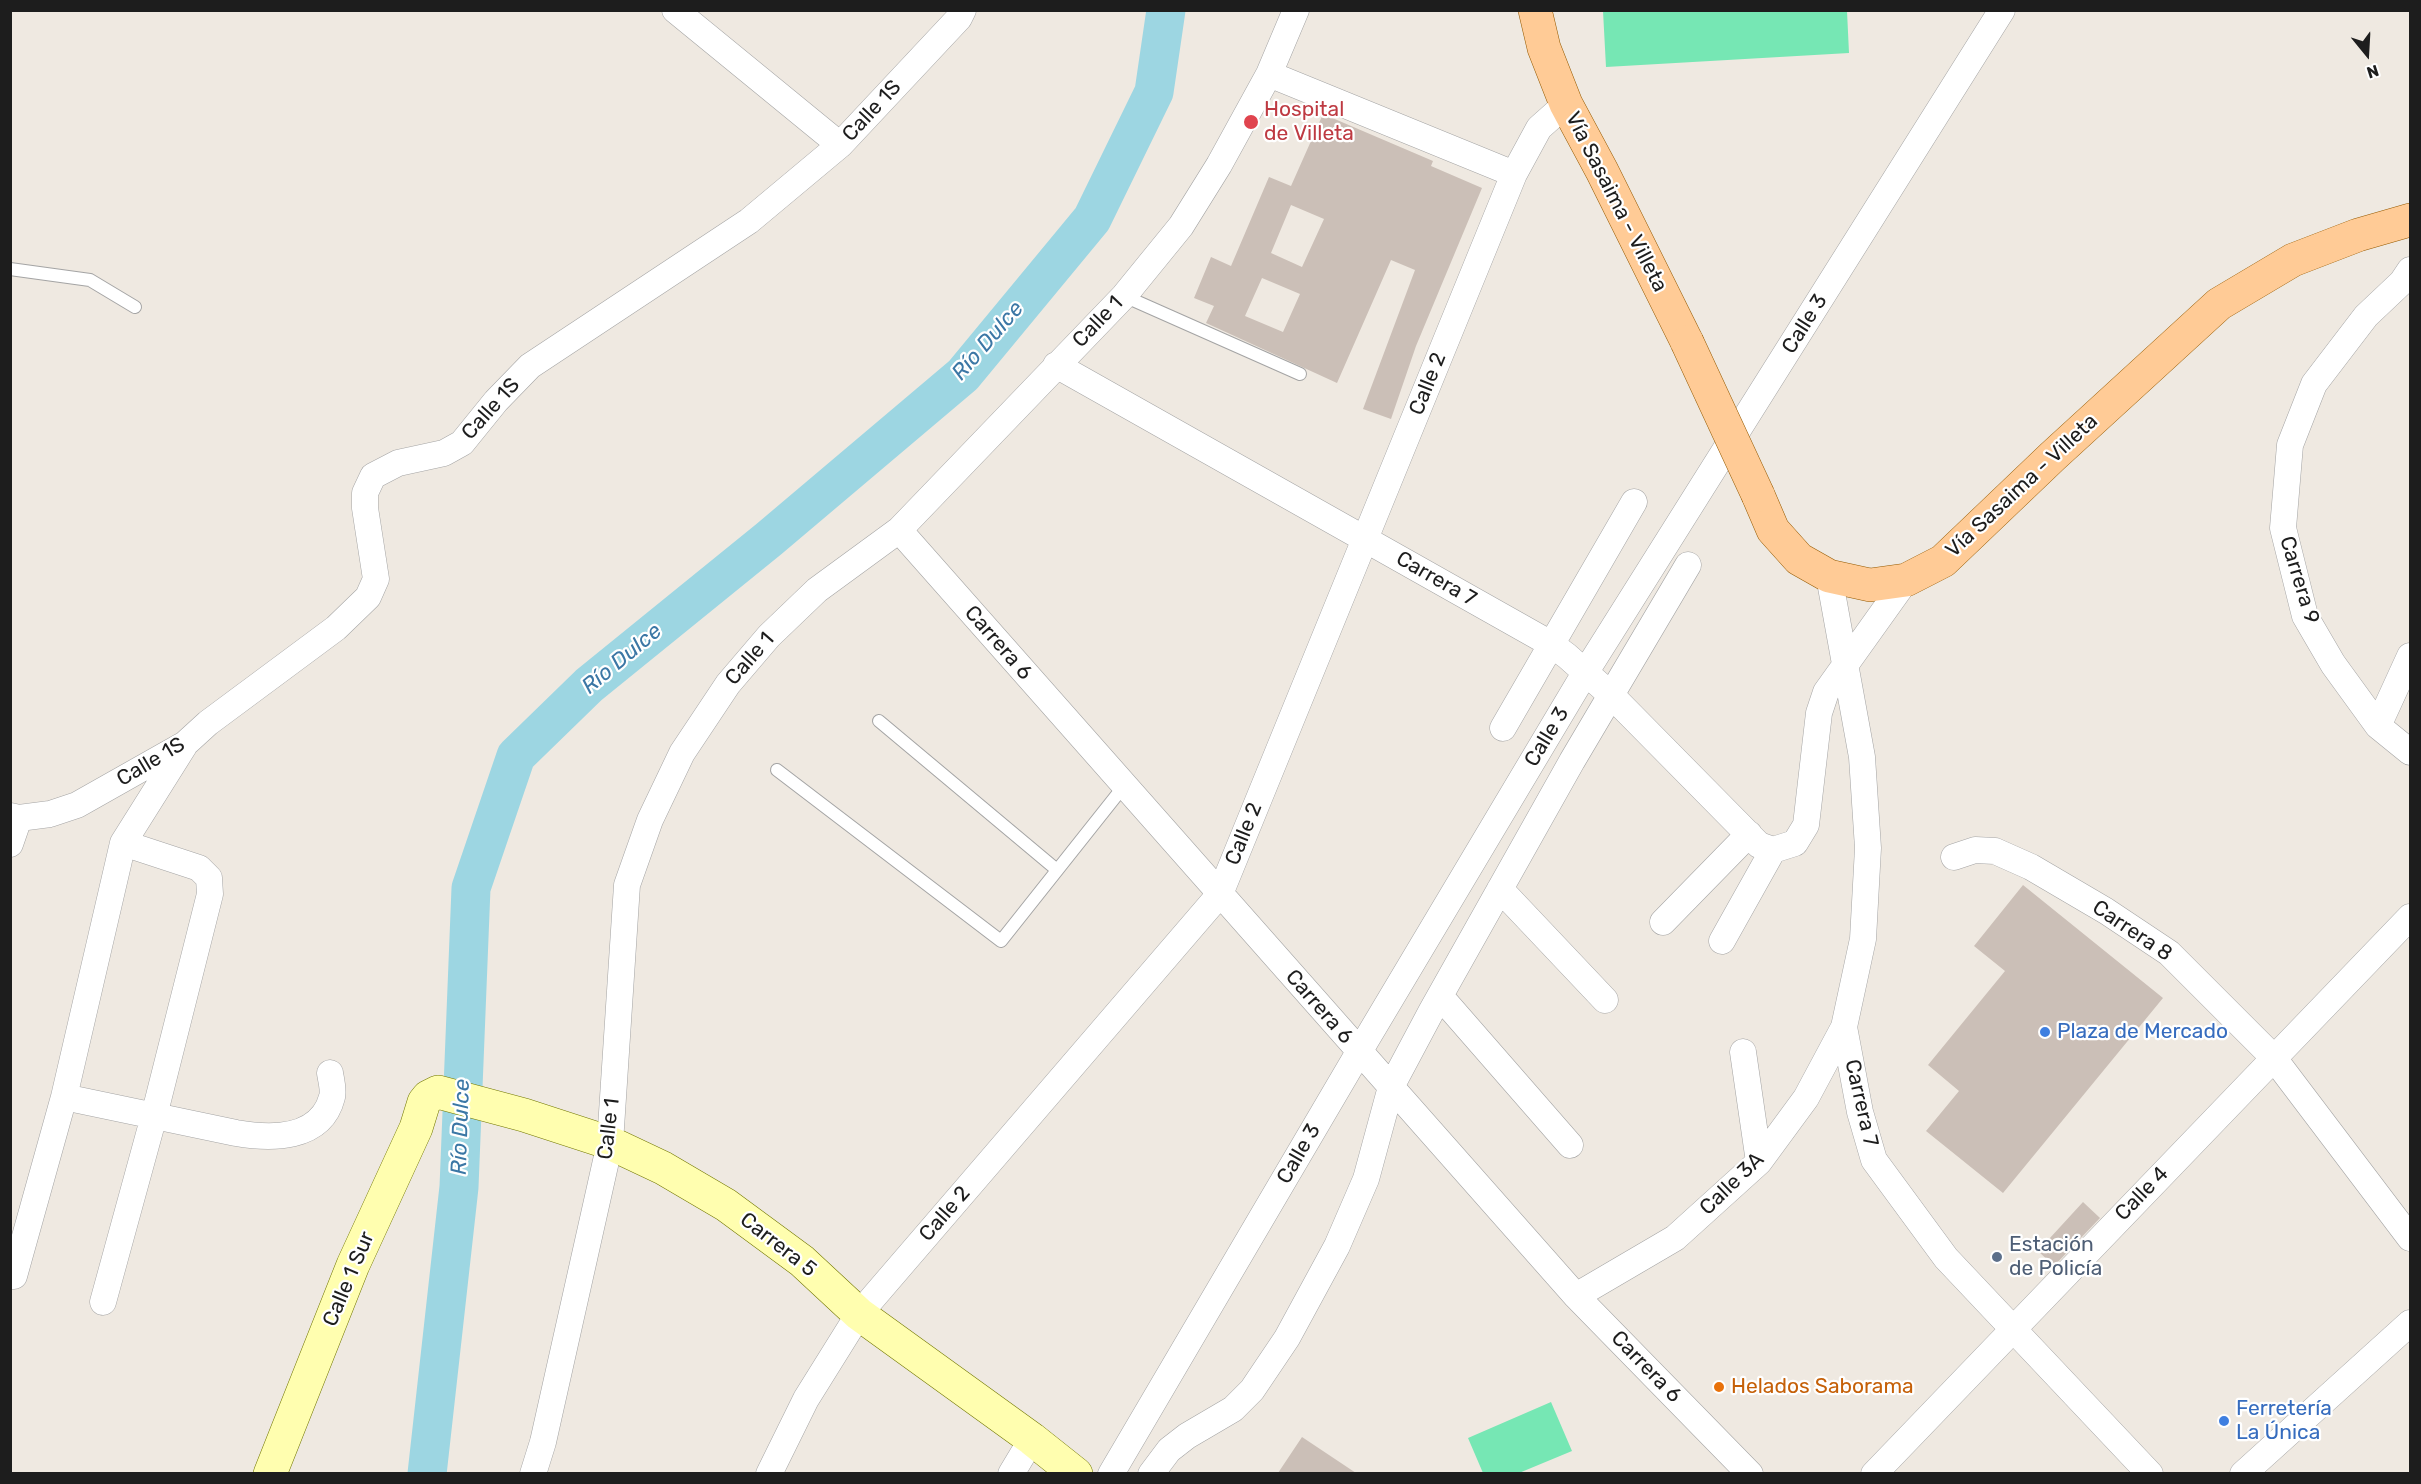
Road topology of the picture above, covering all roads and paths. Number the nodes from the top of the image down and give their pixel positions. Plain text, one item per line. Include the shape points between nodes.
1 (675, 10) edge
2 (963, 10) edge
3 (1296, 10) edge
4 (1535, 10) edge
5 (2002, 10) edge
6 (1269, 75) junction
7 (1566, 105) junction
8 (840, 146) junction
9 (1514, 174) junction
10 (2410, 220) edge
11 (10, 268) edge
12 (2410, 270) edge
13 (1124, 296) junction
14 (135, 307) dead end
15 (1056, 365) junction
16 (1300, 374) dead end
17 (1635, 502) dead end
18 (899, 530) junction
19 (1364, 538) junction
20 (1688, 565) dead end
21 (1829, 576) junction
22 (1906, 580) junction
23 (1551, 644) junction
24 (2410, 656) edge
25 (1845, 668) junction
26 (1585, 673) junction
27 (1611, 695) junction
28 (879, 721) dead end
29 (2378, 726) junction
30 (1503, 728) dead end
31 (185, 744) junction
32 (2410, 752) edge
33 (777, 770) dead end
34 (1124, 786) junction
35 (15, 817) edge
36 (1749, 834) junction
37 (123, 843) junction
38 (10, 844) edge
39 (1773, 850) junction
40 (1954, 857) dead end
41 (1057, 870) junction
42 (1500, 889) junction
43 (1220, 894) junction
44 (2410, 917) edge
45 (1663, 922) dead end
46 (1722, 941) dead end
47 (1440, 996) junction
48 (1605, 1000) dead end
49 (1844, 1027) junction
50 (1359, 1052) junction
51 (1743, 1052) dead end
52 (2273, 1057) junction
53 (330, 1073) dead end
54 (1391, 1087) junction
55 (438, 1092) joint
56 (64, 1097) junction
57 (154, 1116) junction
58 (610, 1143) junction
59 (1569, 1145) dead end
60 (1759, 1162) junction
61 (2410, 1238) edge
62 (14, 1276) dead end
63 (1576, 1296) junction
64 (103, 1302) dead end
65 (859, 1314) junction
66 (2410, 1323) edge
67 (2014, 1328) junction
68 (1053, 1461) edge
69 (270, 1473) edge
70 (533, 1473) edge
71 (769, 1473) edge
72 (1011, 1473) edge
73 (1111, 1473) edge
74 (1151, 1473) edge
75 (1750, 1473) edge
76 (1874, 1473) edge
77 (2150, 1473) edge
78 (2243, 1473) edge

1 - 8 street
2 - 8 street, Calle 1S
3 - 6 street, Calle 1
4 - 7 main road, Vía Sasaima - Villeta via 1544,48
5 - 26 street, Calle 3
6 - 9 street
6 - 13 street, Calle 1 via 1180,226
7 - 9 street, Calle 2 via 1539,128
7 - 21 main road, Vía Sasaima - Villeta, bridge via 1687,342 1773,530 1799,559
8 - 31 street, Calle 1S via 749,222 530,366 495,401 462,443 444,453 398,463 373,476 365,493 376,579 368,597 336,628
9 - 19 street, Calle 2
10 - 22 main road, Vía Sasaima - Villeta via 2293,260 2219,304 1943,561
11 - 14 lane via 90,280
12 - 29 street, Carrera 9 via 2366,316 2313,384 2290,445 2283,528 2305,616 2333,664
13 - 15 street, Calle 1
13 - 16 lane
15 - 18 street, Calle 1
15 - 19 street, Carrera 7
17 - 23 street
18 - 34 street, Carrera 6
18 - 58 street, Calle 1 via 817,590 769,636 728,684 682,753 650,820 627,885
19 - 23 street, Carrera 7
19 - 43 street, Calle 2
20 - 27 street, Calle 3
21 - 22 main road, Vía Sasaima - Villeta via 1870,585
21 - 25 street, Carrera 7
22 - 25 street
23 - 26 street, Carrera 7
23 - 30 street
24 - 29 street
25 - 39 street via 1826,692 1819,713 1806,825 1795,843
25 - 49 street, Carrera 7 via 1862,757 1868,848 1863,939
26 - 27 street, Carrera 7
26 - 50 street, Calle 3
27 - 36 street, Carrera 7
27 - 42 street, Calle 3
28 - 41 lane
29 - 32 street, Carrera 9
31 - 35 street, Calle 1S via 77,805 50,814
31 - 37 street
33 - 41 lane via 1000,940
34 - 41 lane
34 - 43 street, Carrera 6
35 - 38 street
36 - 39 street, Carrera 7 via 1759,845
36 - 45 street
37 - 56 street
37 - 57 street via 199,868 209,878 210,894
39 - 46 street
40 - 52 street, Carrera 8 via 1975,850 1995,851 2031,867 2106,911 2169,953
42 - 47 street, Calle 3
42 - 48 street
43 - 50 street, Carrera 6
43 - 65 street, Calle 2
44 - 52 street, Calle 4
47 - 54 street, Calle 3
47 - 59 street
49 - 60 street, Calle 3A via 1806,1098
49 - 67 street, Carrera 7 via 1860,1112 1874,1160 1946,1258
50 - 54 street, Carrera 6
50 - 73 street, Calle 3
51 - 60 street
52 - 61 street, Carrera 8
52 - 67 street, Calle 4
53 - 57 street via 333,1096 321,1119 296,1135 260,1137
54 - 63 street, Carrera 6
54 - 74 street, Calle 3 via 1366,1179 1337,1246 1287,1338 1252,1390 1233,1409 1169,1450
55 - 58 street, Carrera 5
55 - 69 street, Calle 1 Sur via 424,1102 416,1128 353,1265
56 - 57 street
56 - 62 street
57 - 64 street
58 - 65 street, Carrera 5 via 726,1205 802,1261
58 - 70 street, Calle 1
60 - 63 street, Calle 3A via 1675,1238
63 - 75 street, Carrera 6
65 - 68 street, Carrera 5
65 - 71 street, Calle 2 via 806,1399
66 - 78 street
67 - 76 street, Calle 4
67 - 77 street, Carrera 7
68 - 72 street

